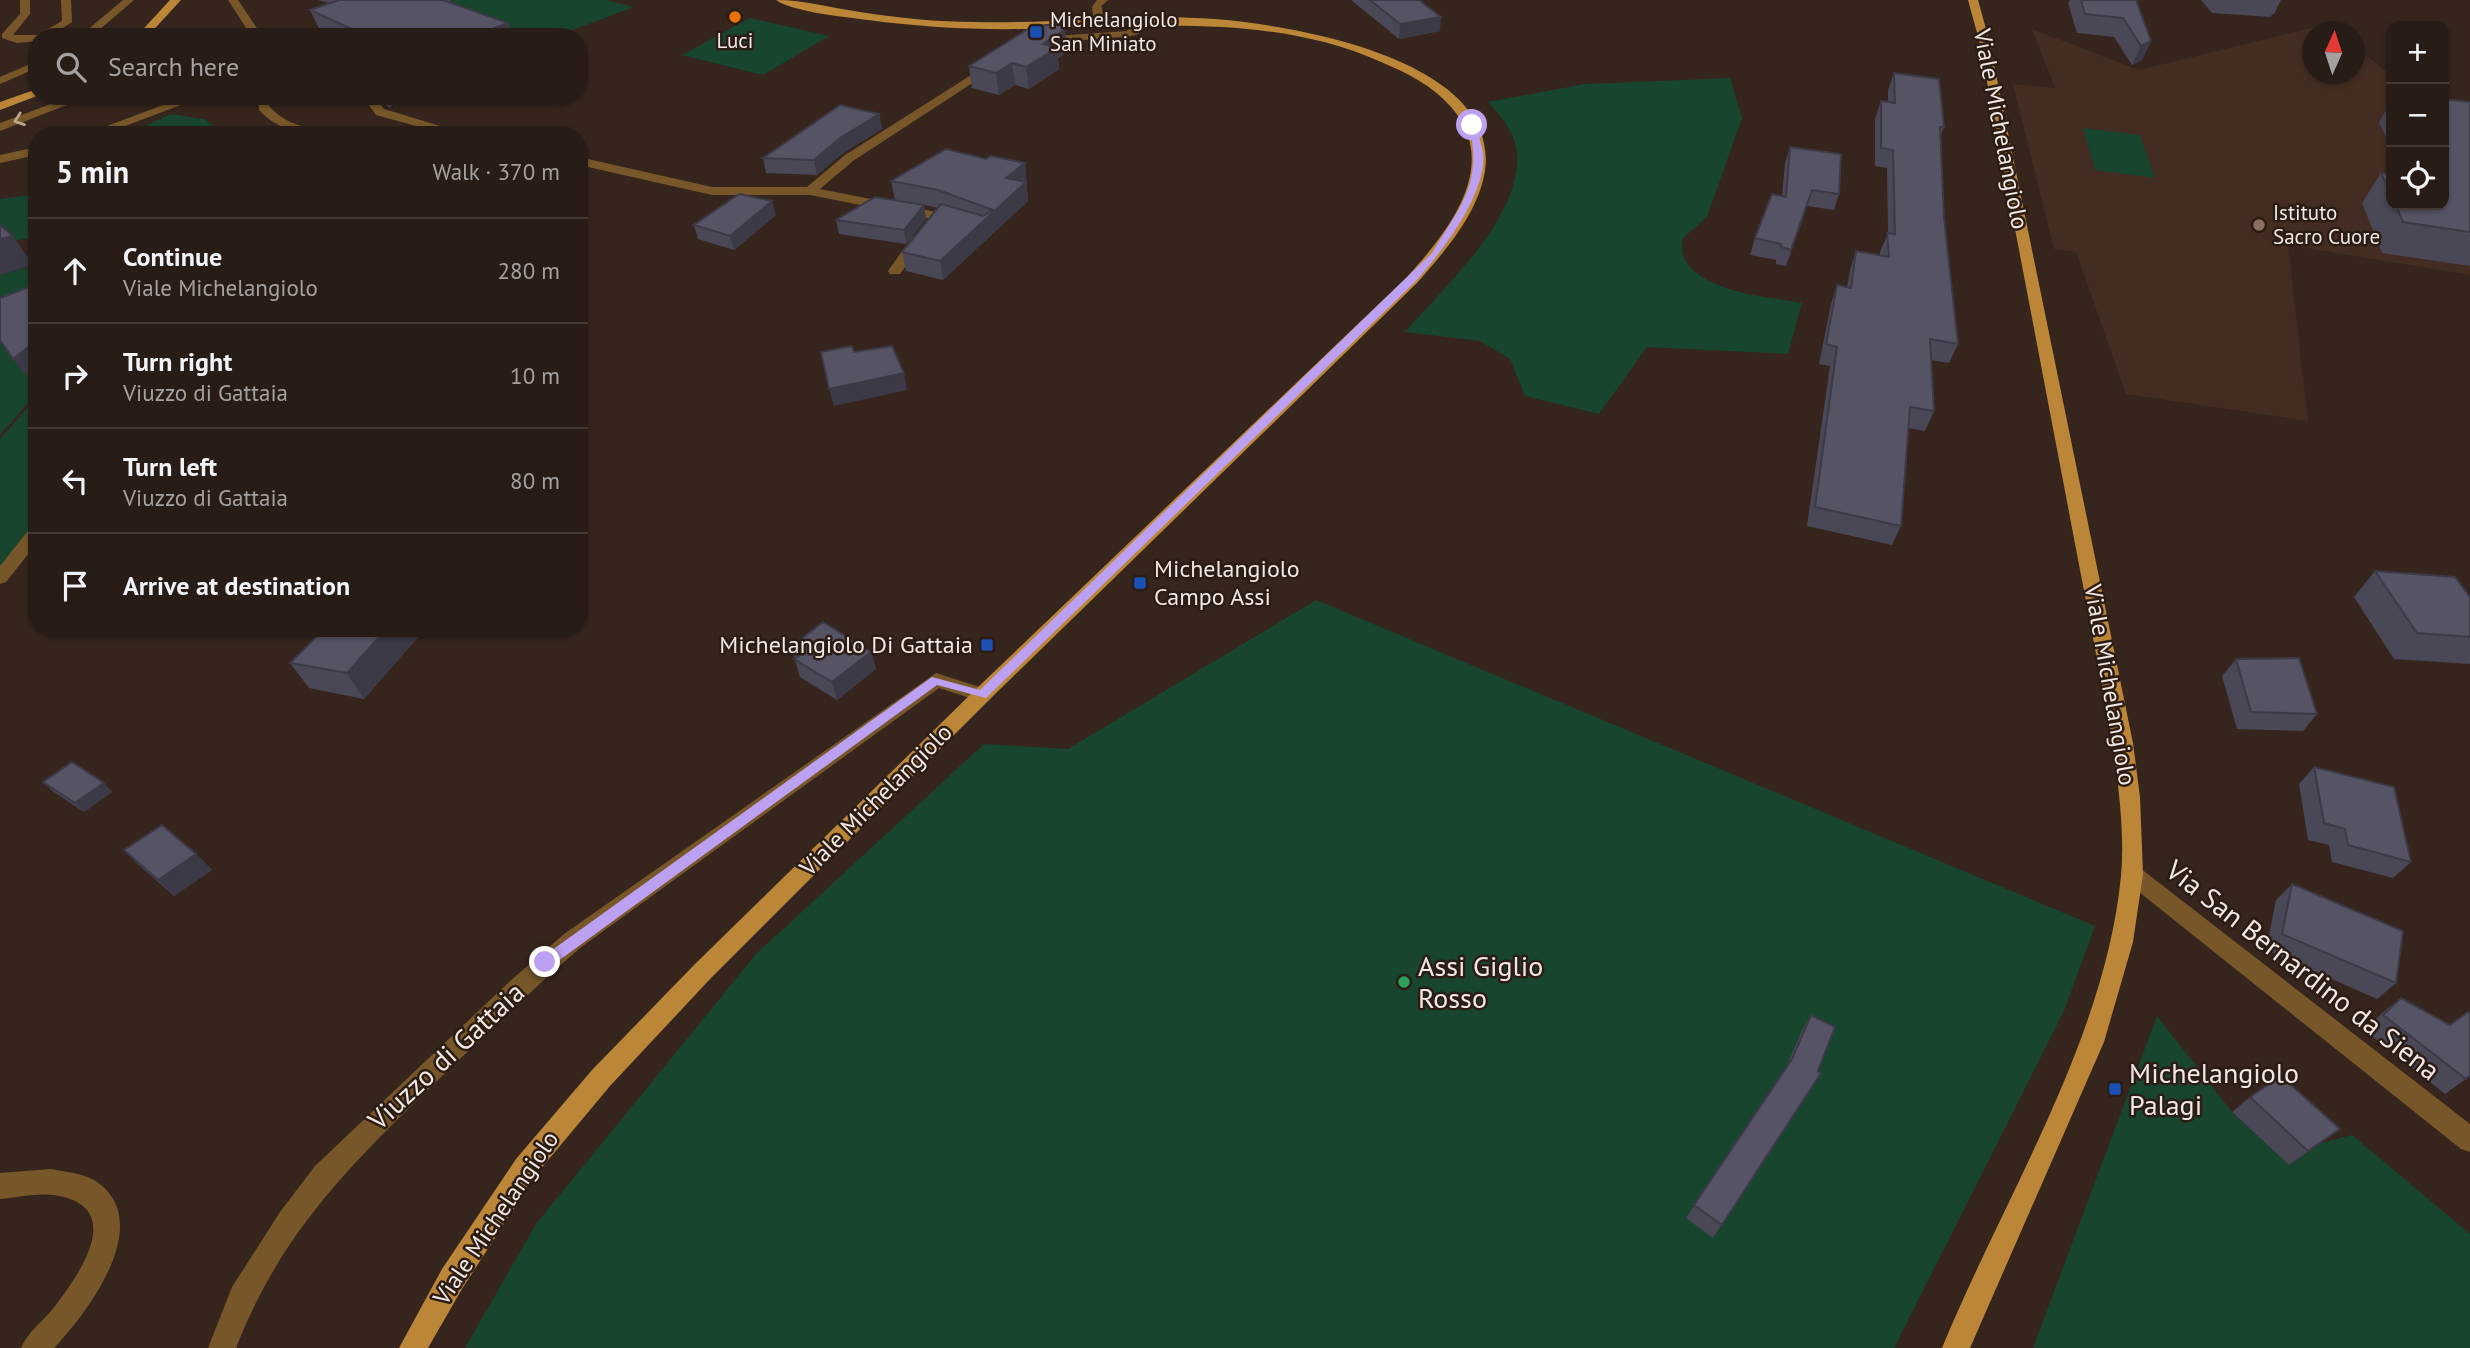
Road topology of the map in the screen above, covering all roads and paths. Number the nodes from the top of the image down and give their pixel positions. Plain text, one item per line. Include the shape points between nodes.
1 (25, 0) edge
2 (66, 0) edge
3 (129, 0) edge
4 (176, 0) edge
5 (233, 0) edge
6 (781, 0) edge
7 (1973, 0) edge
8 (1100, 10) edge
9 (1141, 22) junction
10 (55, 28) edge
11 (95, 28) edge
12 (150, 28) edge
13 (252, 28) edge
14 (28, 38) edge
15 (1031, 42) edge
16 (1007, 57) edge
17 (28, 68) edge
18 (0, 81) edge
19 (28, 95) edge
20 (60, 105) edge
21 (174, 105) edge
22 (263, 105) edge
23 (375, 105) edge
24 (0, 106) edge
25 (114, 126) edge
26 (289, 126) edge
27 (431, 126) edge
28 (0, 127) edge
29 (28, 152) edge
30 (0, 159) edge
31 (588, 163) edge
32 (810, 191) junction
33 (940, 215) junction
34 (974, 225) edge
35 (895, 271) dead end
36 (28, 542) edge
37 (0, 578) edge
38 (982, 695) junction
39 (2132, 874) junction
40 (2470, 1140) edge
41 (0, 1185) edge
42 (35, 1348) edge
43 (222, 1348) edge
44 (413, 1348) edge
45 (1956, 1348) edge

1 - 14 street via 24,13 6,36
2 - 10 street via 66,22
3 - 11 street
4 - 12 main road
5 - 13 street
6 - 8 main road, Viale Michelangiolo via 854,14 971,25
7 - 39 main road, Viale Michelangiolo via 2123,743
8 - 9 main road, Viale Michelangiolo
9 - 15 street via 1128,34
9 - 38 main road, Viale Michelangiolo via 1279,28 1365,50 1420,76 1462,111 1472,125 1479,165 1455,225 1412,280
16 - 32 street via 849,158
17 - 18 street
19 - 24 main road
20 -> 28 street
21 - 25 street
22 - 26 street via 268,115
23 - 27 street via 380,112
29 - 30 street
31 - 32 street via 712,191
32 - 33 street
33 - 34 street
33 - 35 street
36 - 37 street
38 - 43 street, Viuzzo di Gattaia via 936,680 545,962 324,1175 242,1297
38 - 44 main road, Viale Michelangiolo via 704,971 562,1121 452,1279
39 - 40 street, Via San Bernardino da Siena
39 - 45 main road, Viale Michelangiolo via 2122,942 2092,1042
41 - 42 street via 37,1179 74,1183 94,1194 106,1215 107,1236 83,1294 62,1323

